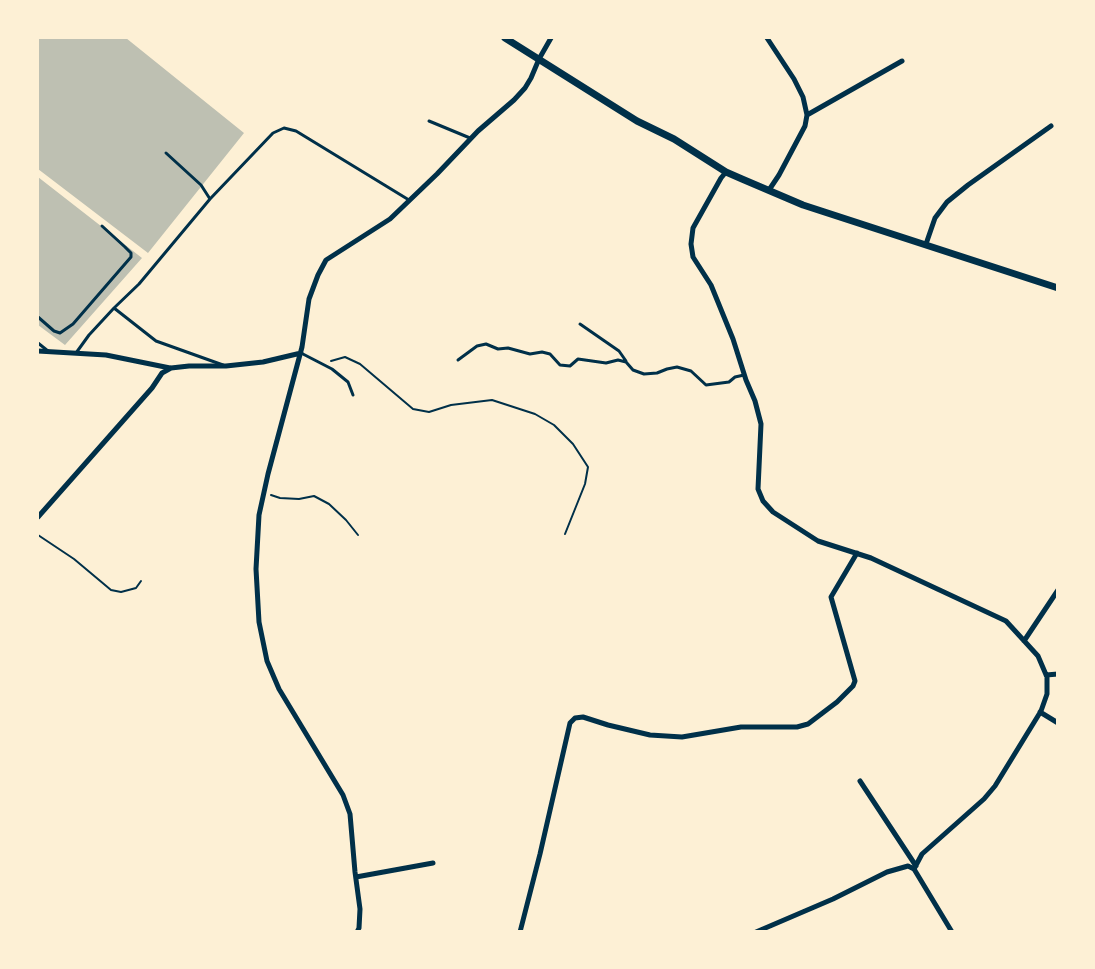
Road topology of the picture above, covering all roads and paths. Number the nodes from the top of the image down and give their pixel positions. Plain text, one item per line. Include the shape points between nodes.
1 (505, 38) edge
2 (551, 38) edge
3 (767, 38) edge
4 (538, 59) junction
5 (902, 61) dead end
6 (807, 115) junction
7 (429, 121) dead end
8 (1051, 126) dead end
9 (471, 138) junction
10 (166, 153) dead end
11 (726, 172) junction
12 (769, 190) junction
13 (210, 199) junction
14 (410, 201) junction
15 (102, 226) dead end
16 (926, 244) junction
17 (1058, 288) edge
18 (114, 308) junction
19 (38, 317) edge
20 (580, 324) dead end
21 (38, 343) edge
22 (38, 351) edge
23 (49, 351) junction
24 (76, 353) junction
25 (301, 353) junction
26 (458, 360) dead end
27 (626, 362) junction
28 (322, 364) junction
29 (226, 366) junction
30 (171, 368) junction
31 (744, 375) junction
32 (353, 395) dead end
33 (264, 492) junction
34 (38, 517) edge
35 (565, 534) dead end
36 (38, 535) edge
37 (358, 535) dead end
38 (857, 553) junction
39 (141, 581) dead end
40 (1058, 590) edge
41 (1024, 641) junction
42 (1058, 674) edge
43 (1046, 675) junction
44 (1040, 712) junction
45 (1058, 723) edge
46 (860, 781) dead end
47 (433, 863) dead end
48 (915, 867) junction
49 (356, 877) junction
50 (357, 932) edge
51 (520, 932) edge
52 (756, 932) edge
53 (952, 932) edge

1 - 4 street
2 - 4 street
3 - 6 street via 794,78
4 - 9 street via 525,88
4 - 11 street
5 - 6 street
6 - 12 street via 805,126
7 - 9 lane
8 - 16 street via 948,202 935,218
9 - 14 street
10 - 13 lane via 201,185
11 - 12 street
11 - 31 street via 692,228 691,244 693,257 711,285 733,339
12 - 16 street via 803,206
13 - 14 lane via 273,133 284,128 296,131
13 - 18 lane via 139,284
14 - 25 street via 390,219 326,260 309,299
15 - 19 lane via 131,257 73,324 60,333
16 - 17 street
18 - 24 lane
18 - 29 lane via 156,341
20 - 27 lane via 619,351
21 - 23 lane
22 - 23 street
23 - 24 street
24 - 30 street via 106,355
25 - 28 lane
25 - 29 street
25 - 33 street
26 - 27 lane via 477,346 486,344 530,354 550,354 560,365 570,366 578,359
27 - 31 lane via 633,370 644,374 657,374 676,367 684,369 706,385 729,382
28 - 32 lane via 348,382
28 - 35 path via 345,357 360,364 412,409 429,412 451,405 492,400 535,414 554,425 573,444 588,467 585,484
29 - 30 street
30 - 34 street via 162,373
31 - 38 street via 761,424 758,489 763,501 773,512 818,541
33 - 37 path via 280,498 314,496 328,504
33 - 49 street via 259,515 256,569 259,622 267,662 343,795 350,814
36 - 39 path via 111,590 121,592 136,588
38 - 41 street via 1006,621
38 - 51 street via 832,597 855,681 837,702 808,724 744,727 670,737 619,728 582,717 570,723
40 - 41 street
41 - 43 street via 1038,656
42 - 43 street
43 - 44 street via 1047,694
44 - 45 street
44 - 48 street via 995,786 922,854
46 - 48 street
47 - 49 street
48 - 52 street via 887,872
48 - 53 street
49 - 50 street via 360,909

